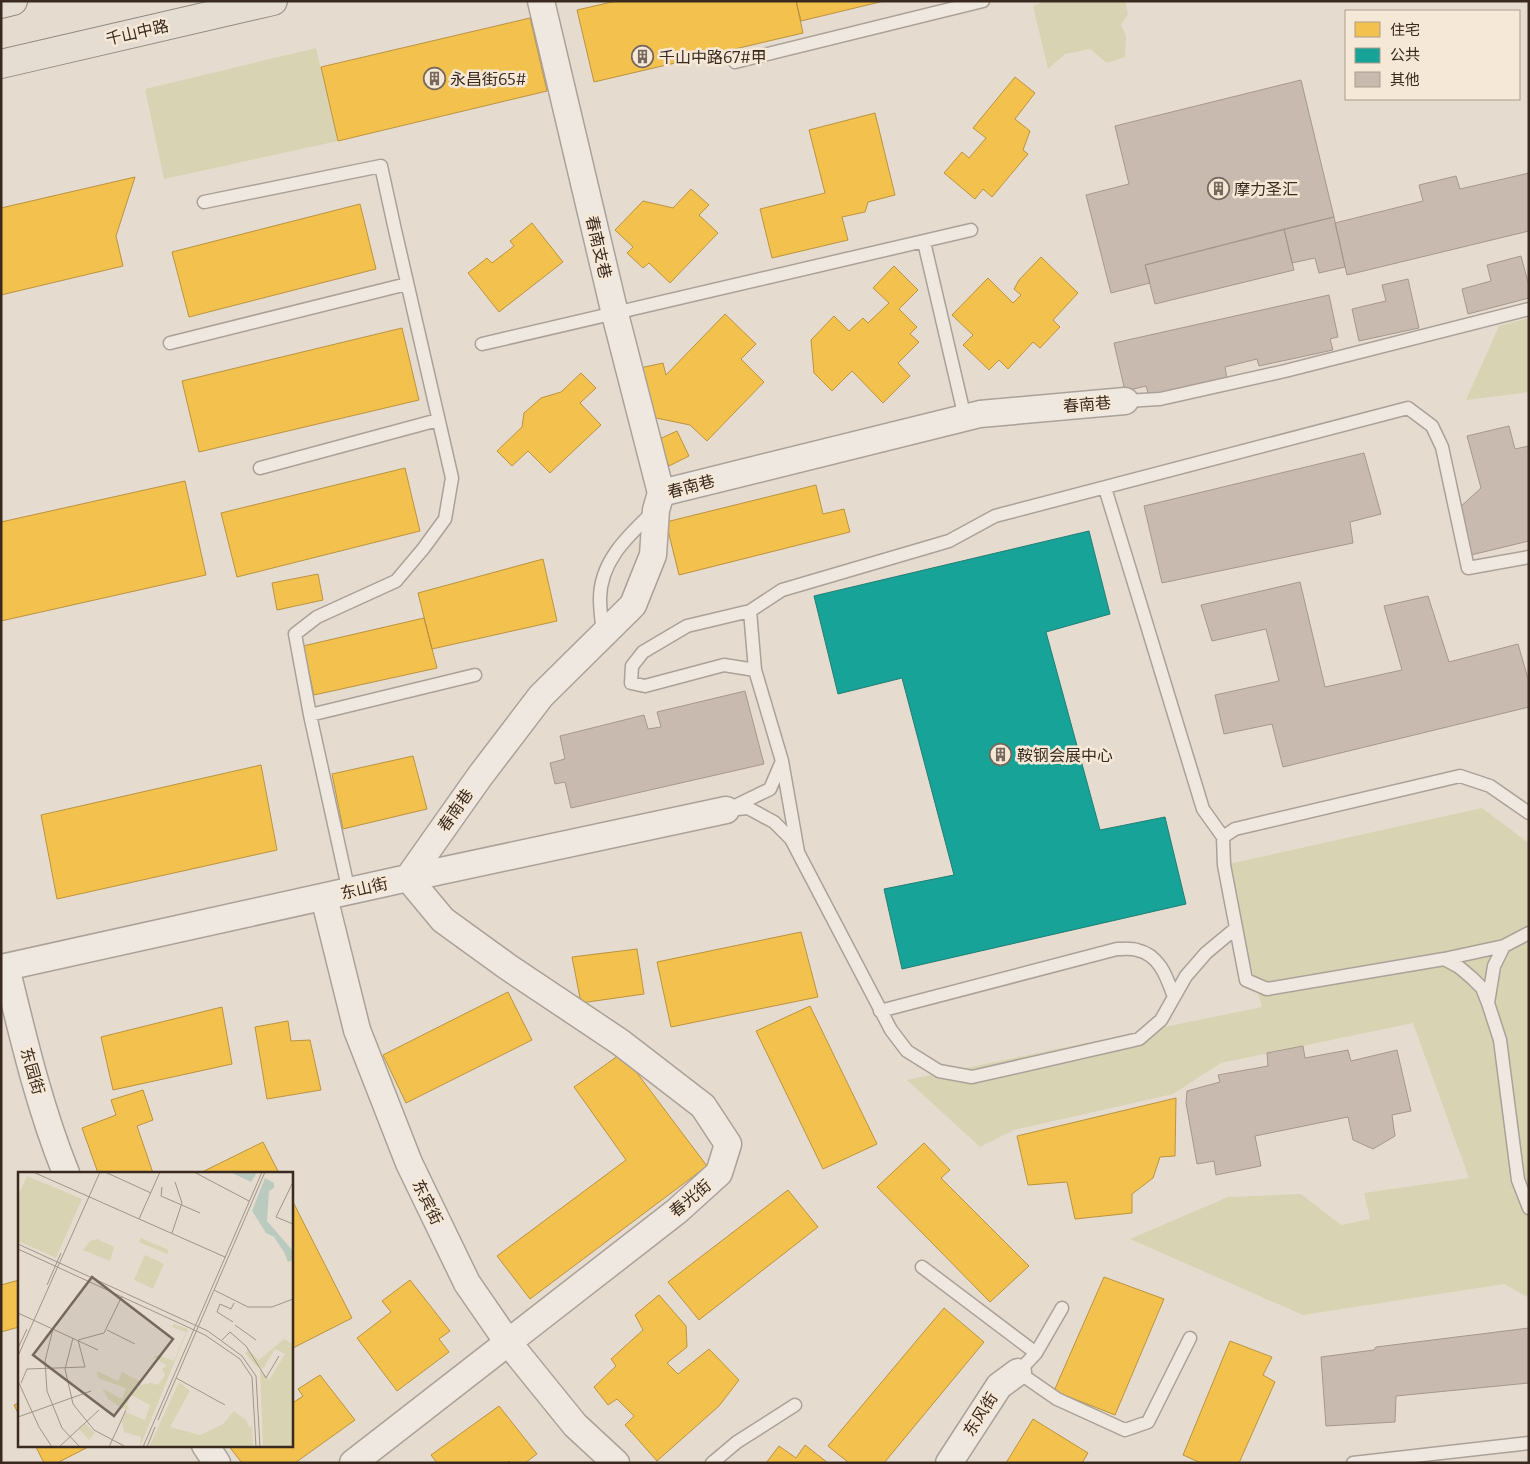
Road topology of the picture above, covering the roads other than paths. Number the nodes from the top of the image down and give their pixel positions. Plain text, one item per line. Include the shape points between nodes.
1 (13, 1) edge
2 (273, 1) edge
3 (541, 1) edge
4 (983, 1) edge
5 (1, 4) edge
6 (735, 62) dead end
7 (1, 64) edge
8 (204, 202) dead end
9 (970, 230) dead end
10 (924, 242) junction
11 (407, 284) junction
12 (1529, 309) edge
13 (615, 314) junction
14 (170, 343) dead end
15 (482, 344) dead end
16 (1125, 401) joint
17 (965, 418) junction
18 (438, 420) junction
19 (260, 468) dead end
20 (1104, 488) junction
21 (658, 501) junction
22 (1529, 557) edge
23 (750, 611) junction
24 (603, 634) junction
25 (755, 670) junction
26 (475, 675) dead end
27 (310, 715) junction
28 (782, 761) junction
29 (726, 810) junction
30 (1529, 813) edge
31 (1223, 838) junction
32 (798, 852) junction
33 (408, 878) junction
34 (336, 894) junction
35 (1236, 928) junction
36 (1529, 933) edge
37 (1504, 946) junction
38 (1444, 959) junction
39 (4, 968) edge
40 (1174, 997) junction
41 (1488, 1003) junction
42 (880, 1010) junction
43 (66, 1172) edge
44 (1529, 1208) edge
45 (922, 1267) dead end
46 (1062, 1308) dead end
47 (1190, 1338) dead end
48 (507, 1341) junction
49 (1036, 1353) junction
50 (1018, 1372) junction
51 (795, 1405) dead end
52 (1529, 1443) edge
53 (206, 1446) edge
54 (605, 1460) edge
55 (217, 1463) edge
56 (353, 1463) edge
57 (712, 1463) edge
58 (949, 1463) edge
59 (1353, 1463) edge

1 - 5 main road
2 - 7 main road, 千山中路
3 - 13 street, 春南支巷
4 - 6 lane
8 - 11 lane via 382,166
9 - 10 lane
10 - 13 lane
10 - 17 lane
11 - 14 lane
11 - 18 lane
12 - 16 lane via 1275,373 1160,399
13 - 15 lane
13 - 21 street, 春南支巷
16 - 17 street, 春南巷
17 - 21 street, 春南巷
18 - 19 lane
18 - 27 lane via 452,478 445,519 396,581 317,617 295,634
20 - 22 lane via 1408,408 1432,426 1442,447 1468,568
20 - 23 lane via 995,516 949,541 782,590
20 - 31 lane via 1204,809
21 - 24 street, 春南巷 via 653,555 633,605
21 - 24 lane via 624,540 605,569 600,598
23 - 25 lane
23 - 25 lane via 687,626 643,652 632,666 632,682 645,686 724,665
24 - 33 street, 春南巷 via 541,696
25 - 28 lane
26 - 27 lane
27 - 34 lane
28 - 29 lane via 770,789
28 - 32 lane
29 - 32 lane via 748,808 774,822 791,839
29 - 33 street, 东山街
30 - 31 lane via 1490,786 1460,776 1235,829
31 - 35 lane via 1224,865
32 - 42 lane
33 - 34 street, 东山街
33 - 48 street, 春光街 via 442,920 620,1042 703,1106 728,1144 719,1173 677,1211
34 - 39 street, 东山街
34 - 48 street, 东宾街 via 357,1030 409,1163 467,1283
35 - 38 lane via 1246,980 1268,989
35 - 40 lane via 1206,953 1186,976
36 - 37 lane
37 - 38 lane
37 - 41 lane via 1494,966
38 - 41 lane via 1472,978 1482,988
39 - 43 street, 东园街 via 28,1061
40 - 42 lane via 1164,970 1154,959 1138,950 1117,949
40 - 42 lane via 1161,1020 1139,1039 972,1077 939,1071 907,1051
41 - 44 lane via 1500,1040 1518,1180
45 - 49 lane
46 - 49 lane
47 - 50 lane via 1148,1422 1125,1430 1057,1399
48 - 54 street, 东宾街
48 - 56 street, 春光街
49 - 50 lane
50 - 58 street, 东风街 via 999,1386
51 - 57 lane via 737,1442
52 - 59 lane
53 - 55 street

